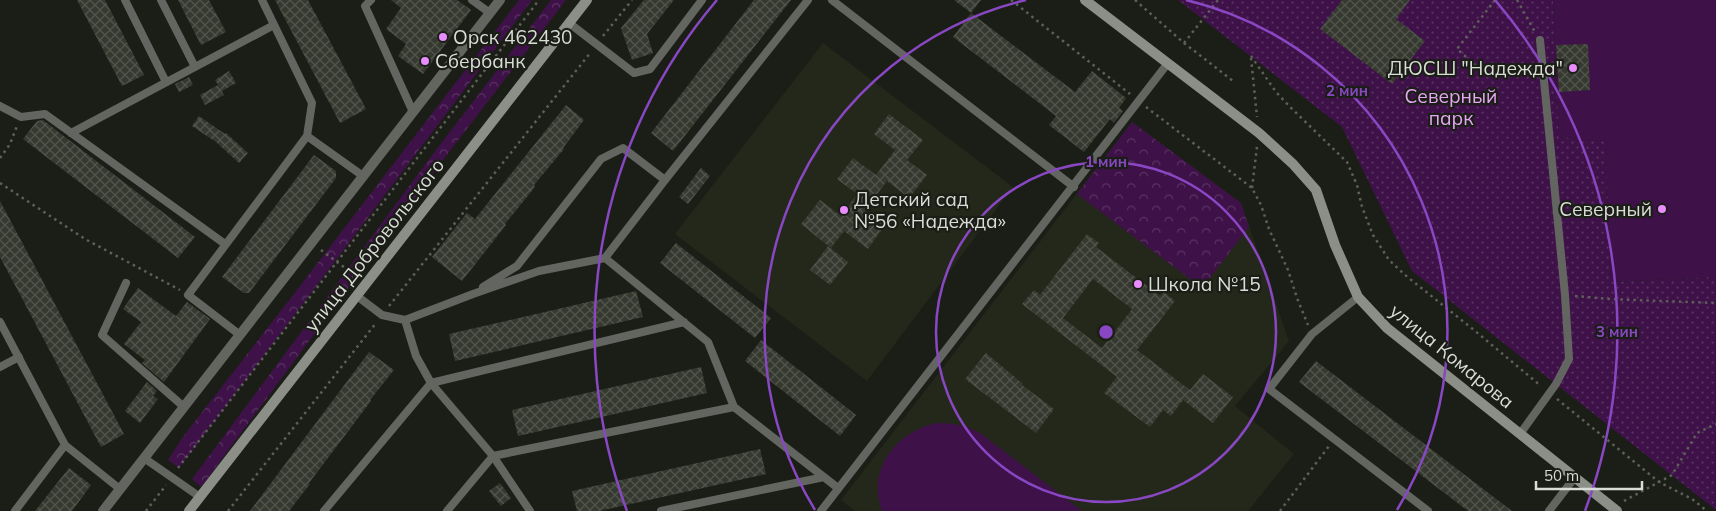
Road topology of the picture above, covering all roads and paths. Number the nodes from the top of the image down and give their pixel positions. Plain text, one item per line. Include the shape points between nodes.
1 (125, 0) edge
2 (161, 0) edge
3 (262, 0) edge
4 (371, 0) edge
5 (472, 0) edge
6 (500, 0) edge
7 (539, 0) edge
8 (587, 0) edge
9 (632, 0) edge
10 (702, 0) edge
11 (808, 0) edge
12 (832, 0) edge
13 (1011, 0) edge
14 (1085, 0) edge
15 (1135, 0) edge
16 (1218, 0) edge
17 (1495, 0) edge
18 (1517, 0) edge
19 (490, 13) junction
20 (569, 23) junction
21 (274, 25) junction
22 (1540, 40) joint
23 (1184, 42) junction
24 (597, 44) junction
25 (1251, 56) dead end
26 (1168, 64) junction
27 (196, 67) junction
28 (1542, 69) junction
29 (1233, 81) dead end
30 (166, 82) junction
31 (1139, 102) junction
32 (0, 106) edge
33 (413, 112) junction
34 (21, 117) junction
35 (71, 133) junction
36 (307, 136) junction
37 (0, 158) edge
38 (363, 176) junction
39 (665, 180) junction
40 (0, 183) edge
41 (1074, 187) junction
42 (311, 243) junction
43 (225, 244) junction
44 (605, 258) junction
45 (337, 262) junction
46 (126, 283) dead end
47 (366, 284) junction
48 (473, 294) junction
49 (188, 295) junction
50 (1565, 295) junction
51 (357, 296) junction
52 (1358, 297) junction
53 (1716, 303) edge
54 (382, 315) junction
55 (405, 320) junction
56 (0, 322) edge
57 (684, 322) junction
58 (1312, 334) junction
59 (240, 335) junction
60 (19, 357) junction
61 (0, 367) edge
62 (431, 383) junction
63 (1550, 393) junction
64 (184, 407) junction
65 (734, 407) junction
66 (1715, 424) edge
67 (1520, 434) junction
68 (1334, 439) junction
69 (66, 445) junction
70 (493, 456) junction
71 (144, 458) junction
72 (824, 477) junction
73 (1575, 477) junction
74 (171, 478) junction
75 (1659, 482) junction
76 (838, 488) junction
77 (120, 489) junction
78 (200, 497) junction
79 (1615, 509) edge
80 (15, 511) edge
81 (103, 511) edge
82 (146, 511) edge
83 (189, 511) edge
84 (228, 511) edge
85 (324, 511) edge
86 (447, 511) edge
87 (530, 511) edge
88 (661, 511) edge
89 (821, 511) edge
90 (1280, 511) edge
91 (1428, 511) edge
92 (1549, 511) edge
93 (1707, 511) edge

1 - 30 lane
2 - 27 lane
3 - 21 lane
4 - 33 lane via 366,6
5 - 19 lane
6 - 19 street
7 - 45 path
8 - 20 street, улица Добровольского
9 - 24 path
10 - 24 lane via 650,68 634,73
11 - 39 lane
12 - 41 lane
13 - 31 path
14 - 26 street, улица Комарова
15 - 23 path
16 - 23 path
17 - 28 path via 1457,49 1482,71
18 - 22 path
19 - 33 street
20 - 24 lane
20 - 47 street, улица Добровольского
21 - 27 lane
21 - 36 lane via 312,103
22 - 28 lane
23 - 29 path
24 - 54 path
25 - 63 path via 1276,92 1347,162 1373,234 1389,260
26 - 31 lane
26 - 52 street, улица Комарова via 1258,133 1294,164 1316,190
27 - 30 lane
28 - 50 lane
30 - 35 lane
31 - 41 lane
31 - 58 path via 1252,188
32 - 34 lane
33 - 38 street
34 - 35 lane via 45,114
34 - 37 path via 10,144
35 - 43 lane
36 - 38 lane
36 - 43 lane
38 - 42 street
39 - 44 lane
39 - 48 lane via 623,148 602,159 517,266
40 - 49 path via 85,239
41 - 76 lane
42 - 45 path
42 - 59 street
43 - 49 lane
44 - 48 lane via 539,272
44 - 57 lane
45 - 47 path
45 - 74 path
46 - 64 lane via 102,335
47 - 51 street, улица Добровольского
48 - 55 lane
49 - 59 lane
50 - 53 path
50 - 63 lane via 1569,359
51 - 54 lane
51 - 78 street, улица Добровольского
52 - 58 lane
52 - 67 street, улица Комарова via 1387,328
54 - 55 lane
54 - 84 path
55 - 62 lane via 416,356
56 - 60 lane
57 - 62 lane
57 - 65 lane via 708,342
58 - 68 lane via 1269,389
59 - 64 street
60 - 61 lane
60 - 69 lane
62 - 70 lane
62 - 85 lane
63 - 67 lane
63 - 75 path
64 - 71 street
65 - 70 lane
65 - 72 lane
66 - 75 path via 1697,434 1672,475
67 - 73 street, улица Комарова
68 - 90 path
68 - 91 lane
69 - 77 lane
69 - 80 lane
70 - 86 lane
70 - 87 lane
71 - 74 lane
71 - 77 street
72 - 76 lane
72 - 88 lane
73 - 79 street, улица Комарова
73 - 92 lane
74 - 78 lane
74 - 82 path
75 - 79 path
75 - 93 path via 1692,499
76 - 89 lane
77 - 81 street
78 - 83 street, улица Добровольского

